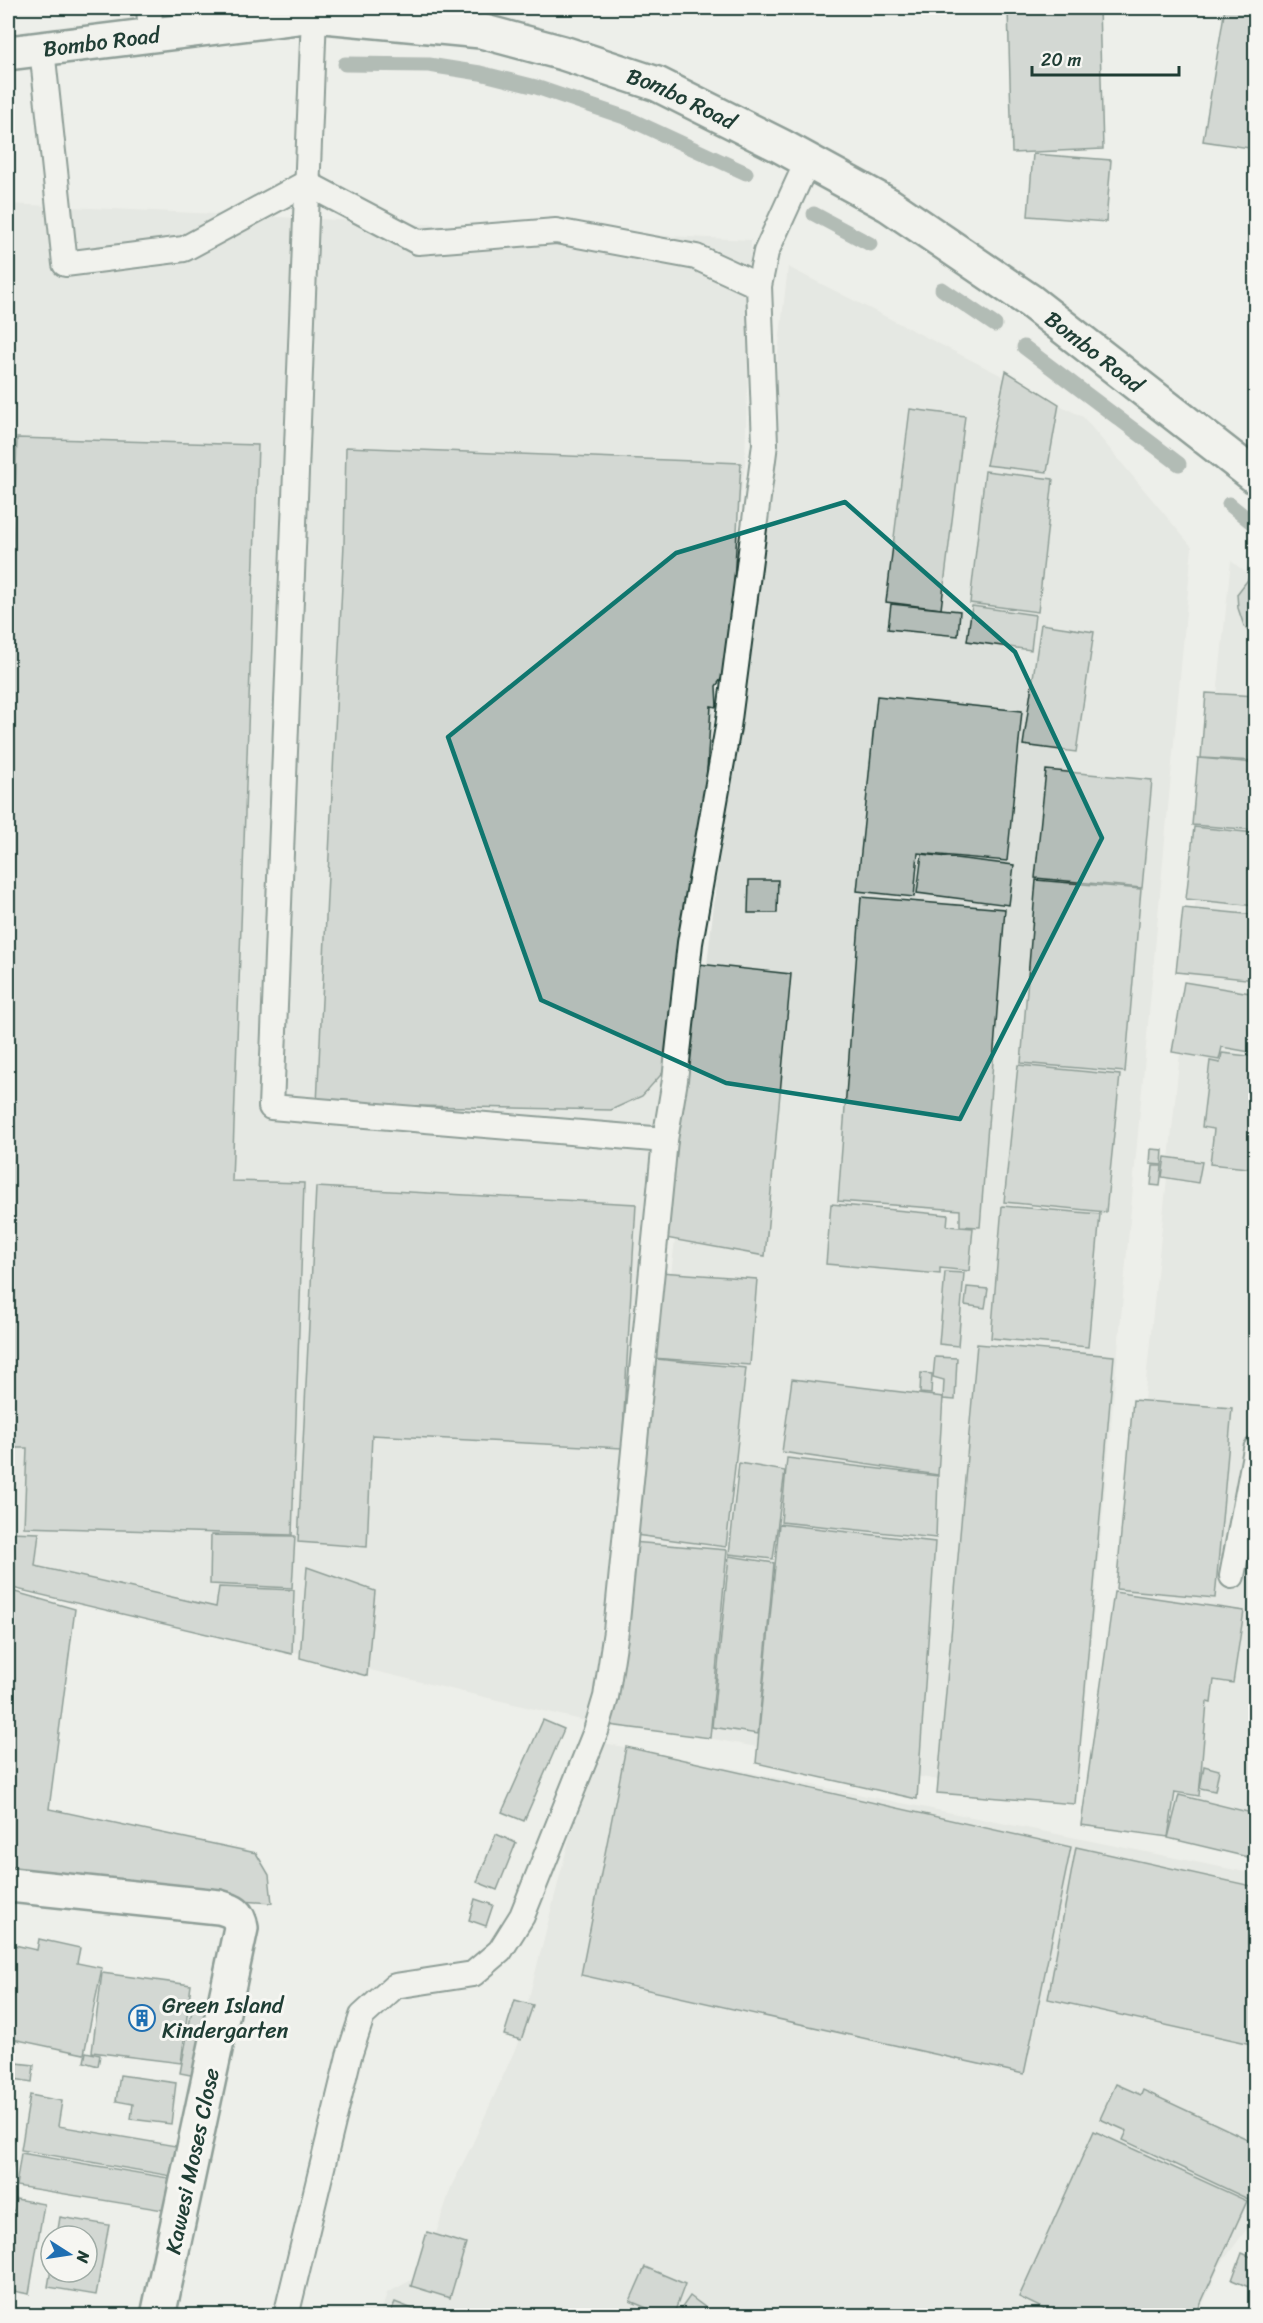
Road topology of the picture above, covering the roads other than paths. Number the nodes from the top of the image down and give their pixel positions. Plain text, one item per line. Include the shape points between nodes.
1 (314, 11) edge
2 (150, 22) edge
3 (42, 49) junction
4 (8, 53) edge
5 (808, 160) junction
6 (306, 183) junction
7 (759, 286) junction
8 (1256, 477) edge
9 (665, 1140) junction
10 (1256, 1449) edge
11 (1232, 1576) dead end
12 (10, 1885) dead end
13 (158, 2316) edge
14 (286, 2316) edge

1 - 2 main road, Bombo Road
1 - 5 main road, Bombo Road via 481,31 563,53 657,84
1 - 6 lane
2 - 3 main road, Bombo Road
3 - 4 main road, Bombo Road
3 - 6 lane via 65,264 184,249
5 - 7 lane via 766,252
5 - 8 main road, Bombo Road via 890,205 1030,301
6 - 7 lane via 418,242 556,231 696,257
6 - 9 lane via 271,1107
7 - 9 lane via 765,444 728,727 690,943
9 - 14 lane via 616,1630 606,1697 596,1731 522,1916 500,1951 473,1974 394,1986 362,2016
10 - 11 lane
12 - 13 main road, Kawesi Moses Close via 219,1907 235,1912 239,1918 241,1928

